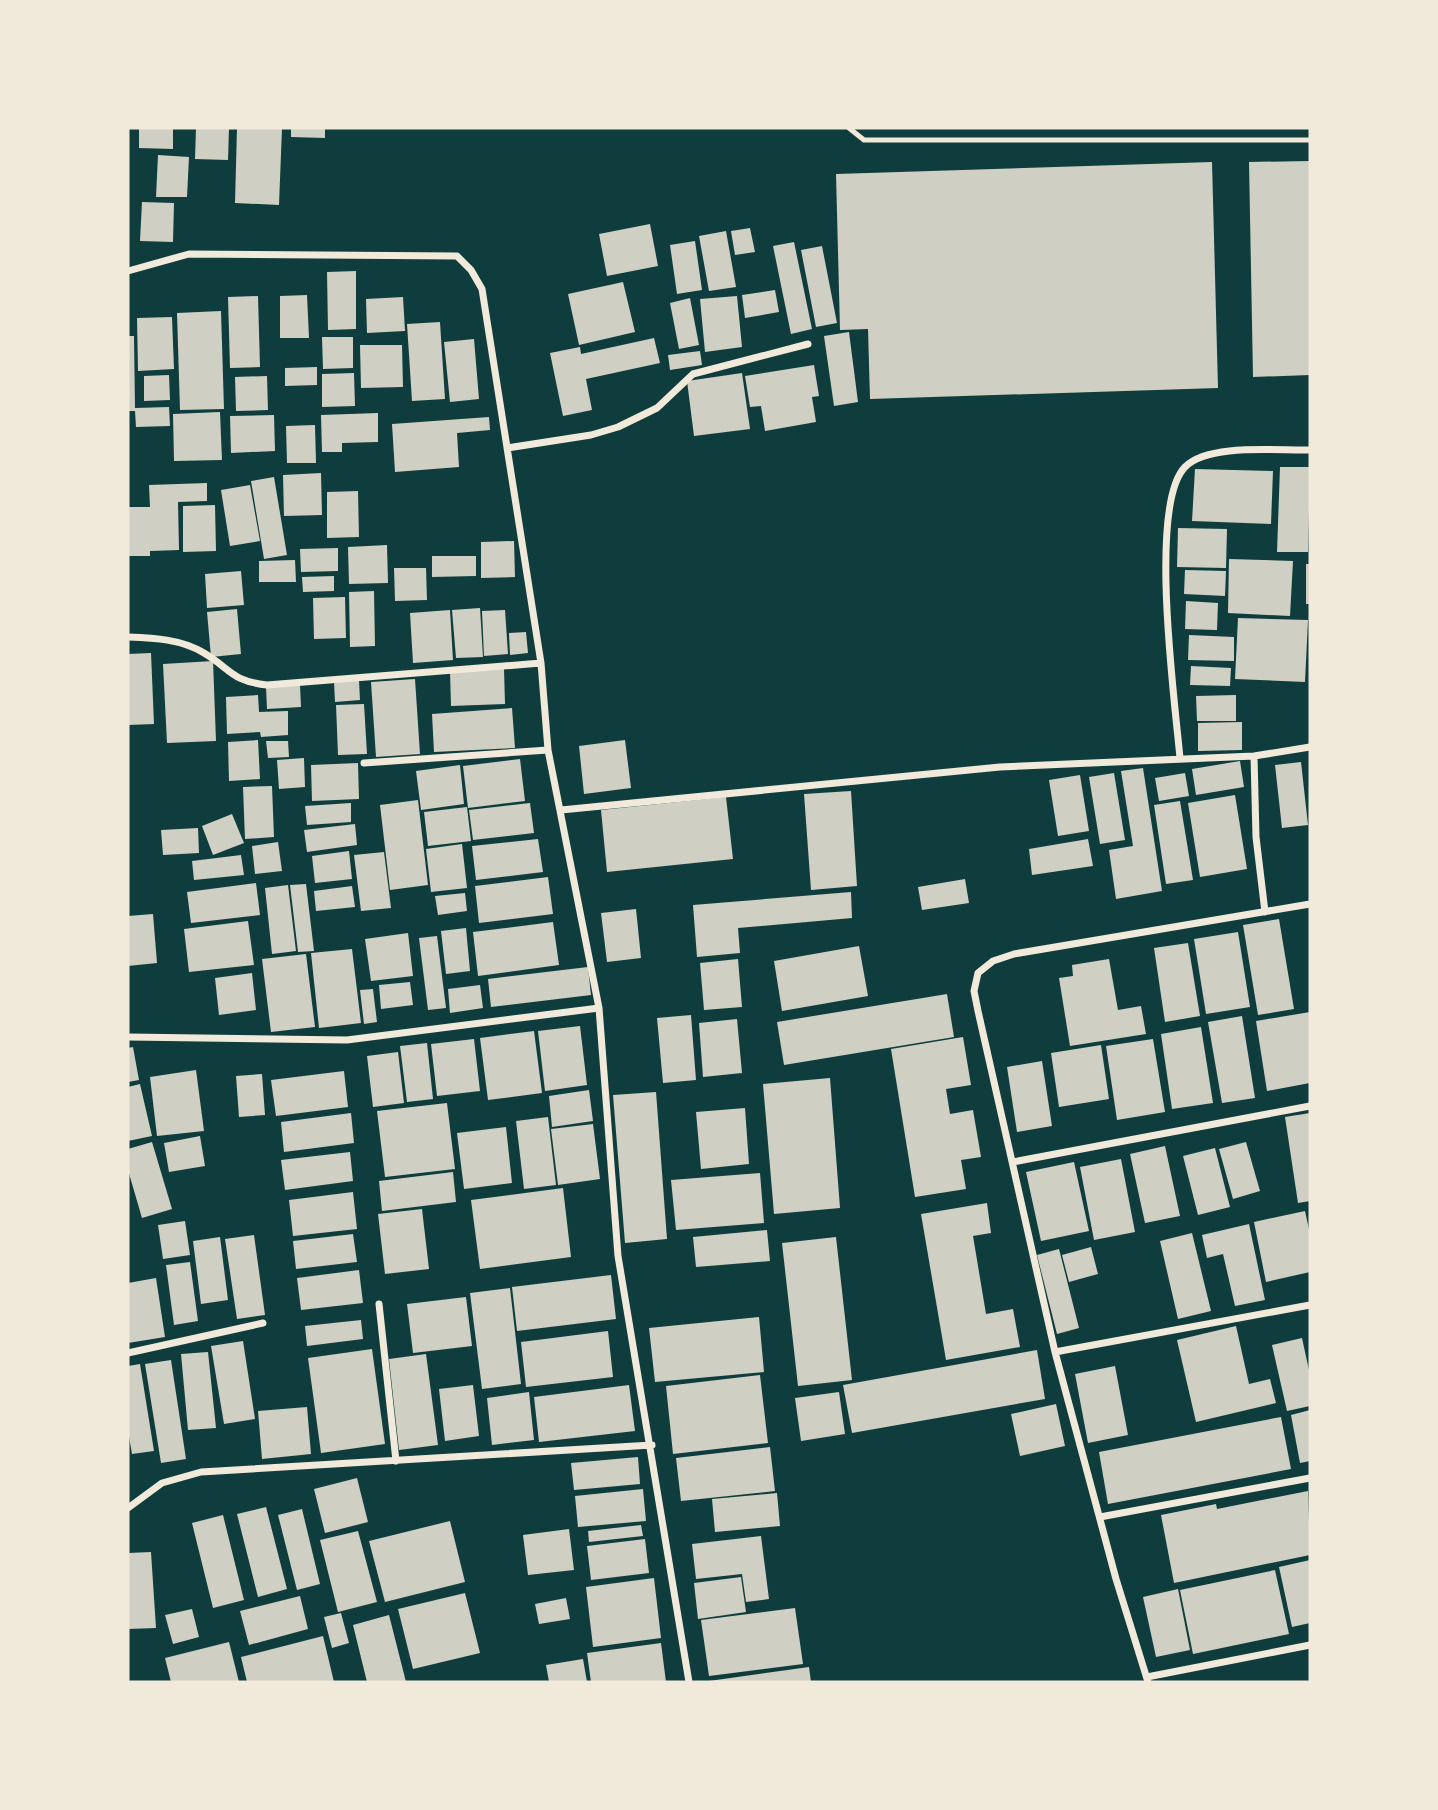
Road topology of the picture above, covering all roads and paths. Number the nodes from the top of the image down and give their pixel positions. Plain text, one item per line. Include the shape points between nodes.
1 (849, 128) edge
2 (1310, 140) edge
3 (128, 271) edge
4 (808, 344) dead end
5 (507, 448) junction
6 (1310, 450) edge
7 (128, 637) edge
8 (541, 663) junction
9 (1310, 747) edge
10 (548, 750) junction
11 (1254, 756) junction
12 (1180, 758) junction
13 (364, 763) dead end
14 (561, 810) junction
15 (1310, 904) edge
16 (1265, 912) junction
17 (599, 1007) junction
18 (128, 1037) edge
19 (1310, 1106) edge
20 (1013, 1161) junction
21 (379, 1304) dead end
22 (1310, 1305) edge
23 (263, 1323) dead end
24 (1055, 1352) junction
25 (128, 1353) edge
26 (652, 1445) junction
27 (396, 1461) junction
28 (1310, 1478) edge
29 (128, 1508) edge
30 (1100, 1517) junction
31 (1310, 1645) edge
32 (1147, 1679) edge
33 (689, 1682) edge

1 - 2 lane via 864,139
3 - 5 street via 190,254 457,256 482,289
4 - 5 street via 693,374 657,408 618,427
5 - 8 street
6 - 12 street via 1203,456 1185,467 1173,490 1168,508 1167,604
7 - 8 street via 185,644 245,682 267,685
8 - 10 street
9 - 11 street
10 - 13 street
10 - 14 street
11 - 12 street
11 - 16 street via 1256,837
12 - 14 street via 1000,767
14 - 17 street
15 - 16 street
16 - 20 street via 1013,954 978,973 974,992
17 - 18 street via 347,1040
17 - 26 street via 618,1256
19 - 20 street
20 - 24 street
21 - 27 street
22 - 24 street
23 - 25 street
24 - 30 street
26 - 27 street
26 - 33 street
27 - 29 street via 201,1472 162,1483
28 - 30 street
30 - 32 street
31 - 32 street

